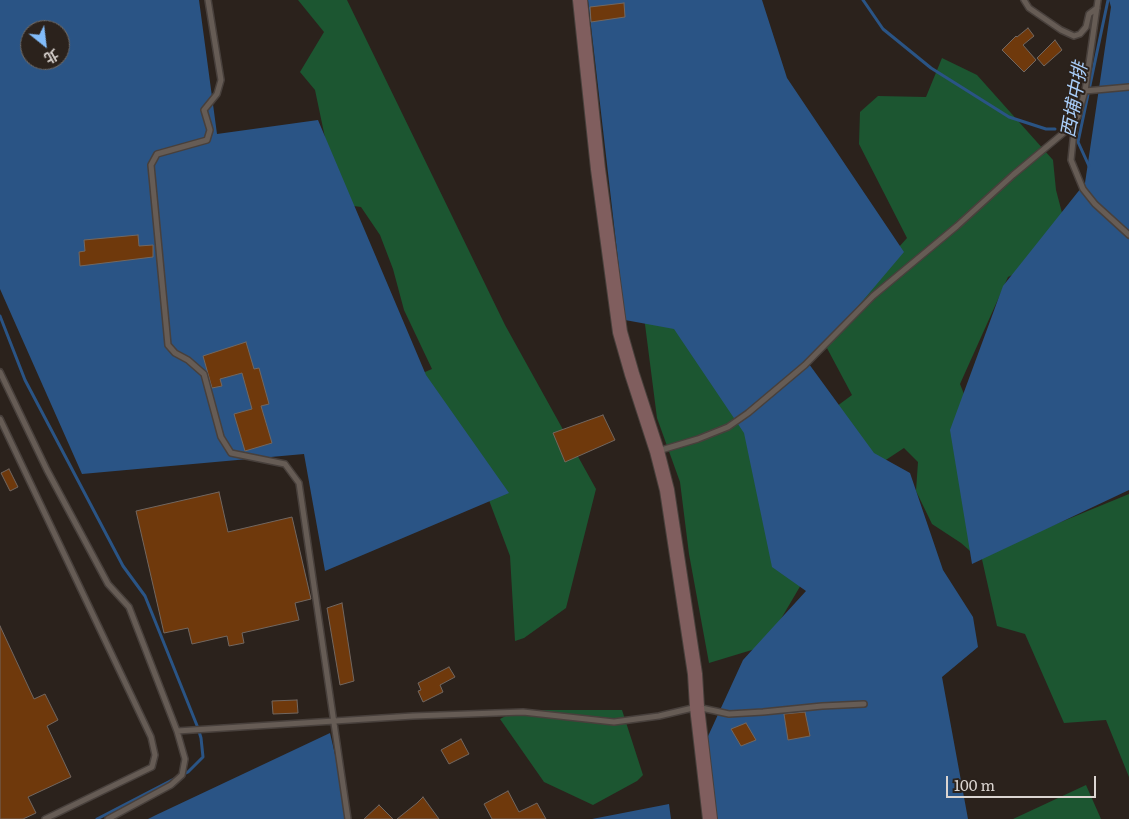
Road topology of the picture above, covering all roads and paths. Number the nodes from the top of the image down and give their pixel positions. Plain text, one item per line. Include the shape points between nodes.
1 (208, 0) edge
2 (580, 0) edge
3 (1024, 0) edge
4 (1098, 0) edge
5 (1098, 8) junction
6 (1129, 87) edge
7 (1085, 91) junction
8 (1075, 121) junction
9 (1129, 235) edge
10 (0, 372) edge
11 (0, 419) edge
12 (657, 451) junction
13 (864, 704) dead end
14 (697, 707) junction
15 (334, 721) junction
16 (177, 731) junction
17 (45, 819) edge
18 (108, 819) edge
19 (348, 819) edge
20 (710, 819) edge

1 - 15 lane via 221,80 217,94 204,110 210,130 207,140 157,154 151,165 168,345 204,374 221,437 231,453 285,464 299,483
2 - 12 street via 620,332
3 - 5 lane via 1029,8 1074,36 1086,27 1087,18
4 - 5 lane
5 - 7 lane
6 - 7 lane
7 - 8 lane
8 - 9 lane via 1071,160 1083,189
8 - 12 lane via 873,296 805,364 748,413 728,427
10 - 16 lane via 47,470 108,584 129,608
11 - 17 lane via 151,737 155,755 152,767
12 - 14 street via 667,490 695,674
13 - 14 lane via 729,714
14 - 15 lane via 614,722 523,712
14 - 20 street
15 - 16 lane
15 - 19 lane
16 - 18 lane via 185,760 182,775 171,785

